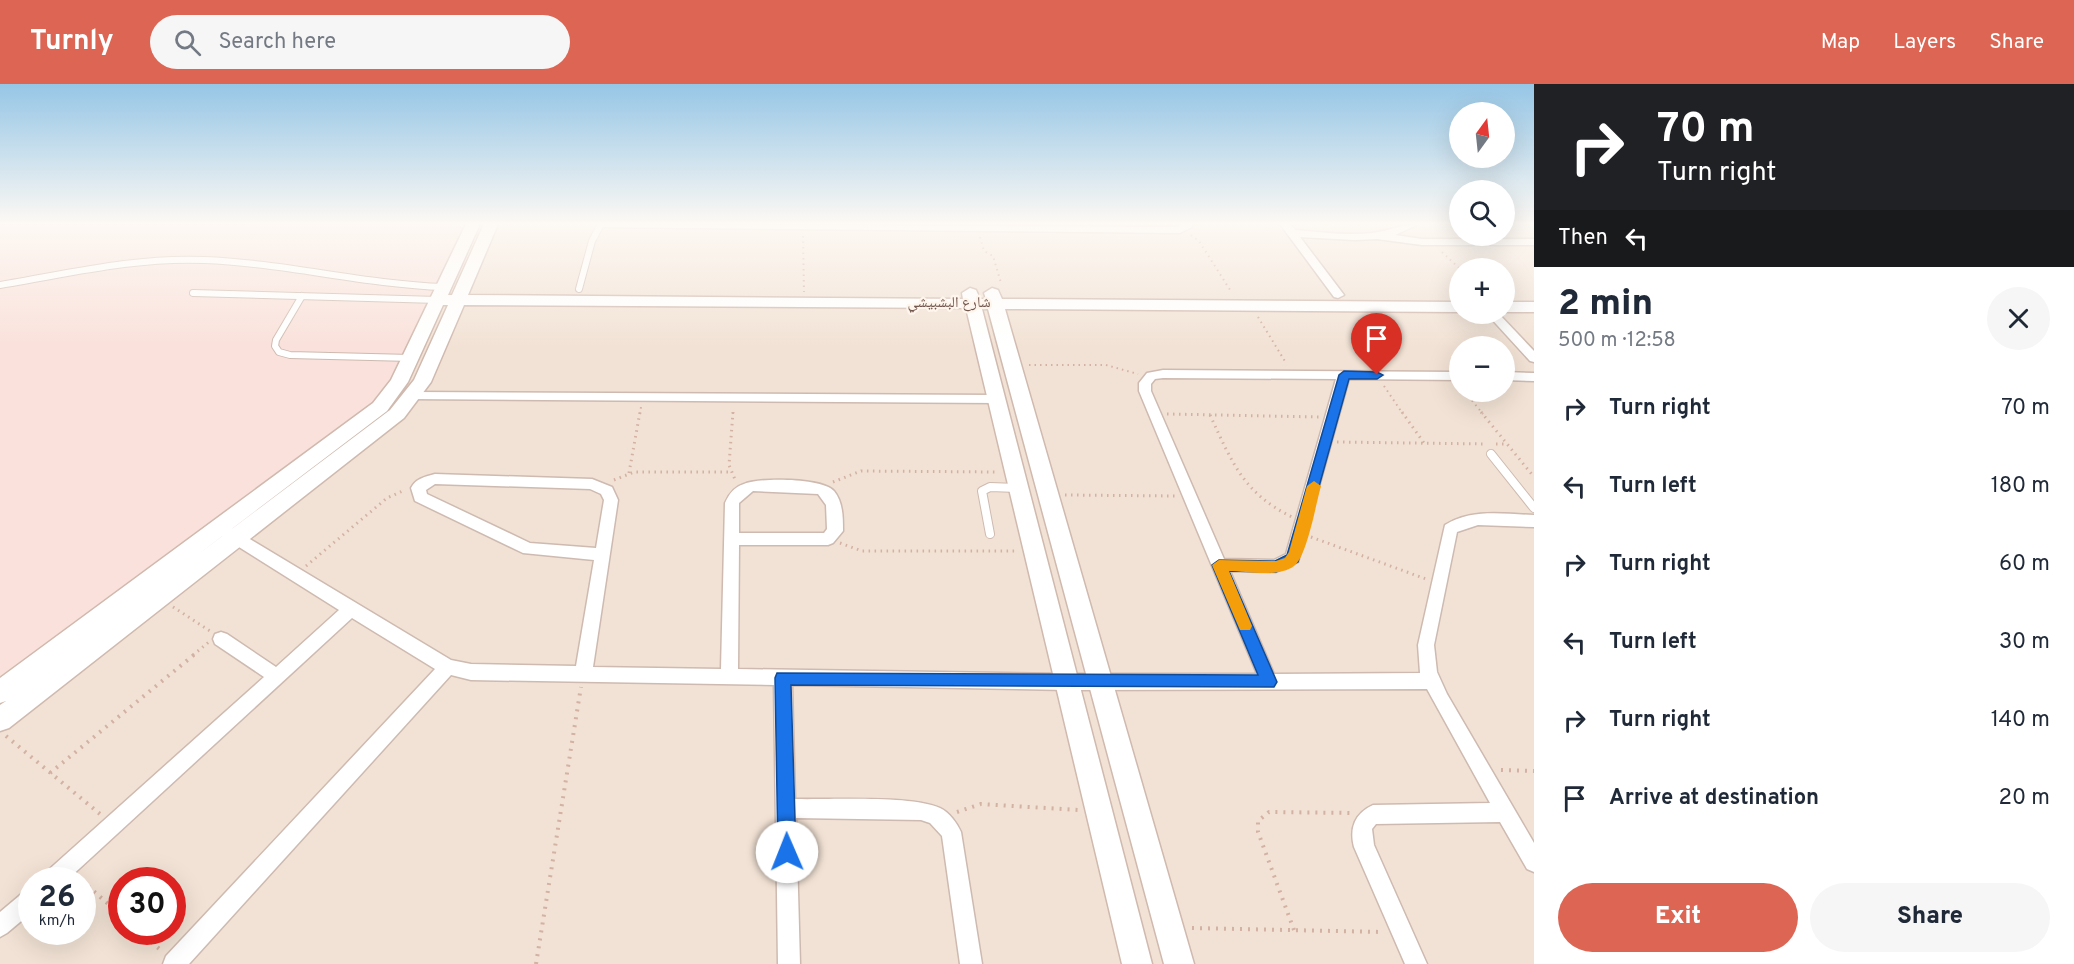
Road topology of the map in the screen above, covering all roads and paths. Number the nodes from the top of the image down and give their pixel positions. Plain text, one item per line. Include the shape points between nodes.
1 (131, 265) edge
2 (232, 265) edge
3 (460, 265) edge
4 (467, 265) edge
5 (585, 265) edge
6 (804, 265) edge
7 (992, 265) edge
8 (1214, 265) edge
9 (1315, 265) edge
10 (0, 285) edge
11 (804, 292) junction
12 (194, 293) dead end
13 (451, 294) junction
14 (1233, 294) junction
15 (577, 295) junction
16 (302, 296) junction
17 (1449, 296) edge
18 (1515, 296) edge
19 (1534, 296) edge
20 (987, 297) junction
21 (1342, 300) junction
22 (1250, 305) junction
23 (1449, 306) edge
24 (1515, 307) edge
25 (1534, 307) edge
26 (1502, 324) edge
27 (411, 358) junction
28 (1534, 358) edge
29 (1012, 365) junction
30 (1293, 375) junction
31 (1344, 375) junction
32 (1377, 375) junction
33 (1449, 376) edge
34 (1515, 376) edge
35 (1534, 377) edge
36 (1147, 379) junction
37 (413, 396) junction
38 (643, 397) junction
39 (734, 398) junction
40 (996, 399) junction
41 (1473, 402) edge
42 (1155, 413) junction
43 (1210, 415) junction
44 (1333, 418) junction
45 (1326, 442) junction
46 (1424, 443) junction
47 (1508, 444) junction
48 (1491, 454) dead end
49 (731, 472) junction
50 (629, 473) junction
51 (1534, 477) edge
52 (1016, 480) junction
53 (418, 488) junction
54 (603, 488) junction
55 (743, 490) junction
56 (825, 490) junction
57 (1048, 495) junction
58 (1190, 496) junction
59 (1534, 508) edge
60 (1534, 521) edge
61 (1303, 527) junction
62 (228, 533) junction
63 (990, 534) dead end
64 (832, 536) junction
65 (732, 539) junction
66 (1034, 551) junction
67 (602, 555) junction
68 (1219, 565) junction
69 (296, 574) junction
70 (1438, 584) junction
71 (160, 597) junction
72 (351, 609) junction
73 (221, 639) dead end
74 (448, 667) junction
75 (583, 675) junction
76 (277, 677) junction
77 (729, 678) junction
78 (783, 678) junction
79 (1431, 681) junction
80 (1067, 682) junction
81 (1100, 682) junction
82 (1269, 682) junction
83 (0, 693) edge
84 (0, 720) edge
85 (0, 731) edge
86 (1481, 770) junction
87 (1534, 771) edge
88 (50, 772) junction
89 (786, 808) junction
90 (1099, 812) junction
91 (1505, 812) junction
92 (944, 822) junction
93 (1364, 822) junction
94 (113, 825) junction
95 (1534, 862) edge
96 (66, 867) edge
97 (96, 893) edge
98 (108, 904) edge
99 (18, 910) edge
100 (0, 926) edge
101 (1169, 928) junction
102 (1294, 930) junction
103 (1402, 933) junction
104 (154, 945) edge
105 (174, 963) edge
106 (536, 964) edge
107 (789, 964) edge
108 (971, 964) edge
109 (1137, 964) edge
110 (1179, 964) edge
111 (1416, 964) edge

1 - 10 lane
2 - 13 lane
3 - 13 street
4 - 13 street
5 - 15 lane
6 - 11 path
7 - 20 path
8 - 14 path
9 - 21 street
11 - 15 street, شارع البشبيشي
11 - 20 street, شارع البشبيشي
12 - 16 lane
13 - 15 street, شارع البشبيشي
13 - 16 lane
13 - 27 street
13 - 37 street
14 - 20 street, شارع البشبيشي
14 - 21 street, شارع البشبيشي
15 - 20 street, شارع البشبيشي
16 - 27 lane via 276,340 279,352
17 - 21 street, شارع البشبيشي
18 - 19 street
20 - 22 street, شارع البشبيشي
20 - 29 street
20 - 40 street
21 - 22 street, شارع البشبيشي
21 - 23 street, شارع البشبيشي
22 - 30 path
24 - 25 street
26 - 28 street
27 - 62 street via 394,390 380,406
29 - 36 path via 1106,365
29 - 57 street
30 - 31 street
30 - 36 street via 1163,374
31 - 32 street
31 - 44 street
32 - 33 street
32 - 46 path
34 - 35 street
36 - 42 street via 1144,387
37 - 38 street
37 - 62 street via 386,423
38 - 39 street
38 - 50 path
39 - 40 street
39 - 49 path
40 - 52 street
41 - 47 path
42 - 43 path
42 - 58 street
43 - 44 path
43 - 61 path via 1244,485
44 - 45 street
45 - 46 path
45 - 61 street
46 - 47 path
47 - 51 path
48 - 59 lane
49 - 50 path
49 - 55 path
50 - 54 path
52 - 56 path via 861,471 841,476
52 - 63 lane via 982,491
52 - 66 street
53 - 54 street via 435,479 592,484
53 - 67 street via 420,497 518,545 549,553
53 - 69 path via 387,498
54 - 67 street via 611,500
55 - 56 street via 752,486
55 - 65 street via 732,503
56 - 64 street via 832,498
57 - 58 path
57 - 81 street
58 - 68 street
60 - 70 street via 1471,520 1454,525 1448,532
61 - 68 street via 1293,558 1284,565
61 - 70 path
62 - 69 street
62 - 71 street
62 - 83 street
64 - 65 street via 824,540
64 - 66 path via 845,546 862,551
65 - 77 street
66 - 80 street
67 - 75 street
68 - 82 street
69 - 72 street
70 - 79 street via 1426,645
71 - 84 street
71 - 88 path via 216,635
72 - 74 street
72 - 76 street
73 - 76 street
74 - 75 street via 483,674
74 - 105 street
75 - 77 street
75 - 106 path
76 - 94 street
77 - 78 street
78 - 80 street
78 - 89 street
79 - 82 street
79 - 86 street
80 - 81 street
80 - 90 street
81 - 82 street
81 - 101 street
85 - 88 path
86 - 87 path
86 - 91 street
88 - 94 path
89 - 92 street via 921,811
89 - 107 street
90 - 92 path via 981,804 961,810
90 - 109 street
91 - 93 street via 1373,815
91 - 95 street
92 - 108 street via 951,832
93 - 102 path via 1345,812 1269,812 1261,817 1258,832
93 - 103 street via 1362,840
94 - 96 street
97 - 98 path
99 - 100 street
101 - 102 path
101 - 110 street
102 - 103 path
103 - 111 street
104 - 105 path

